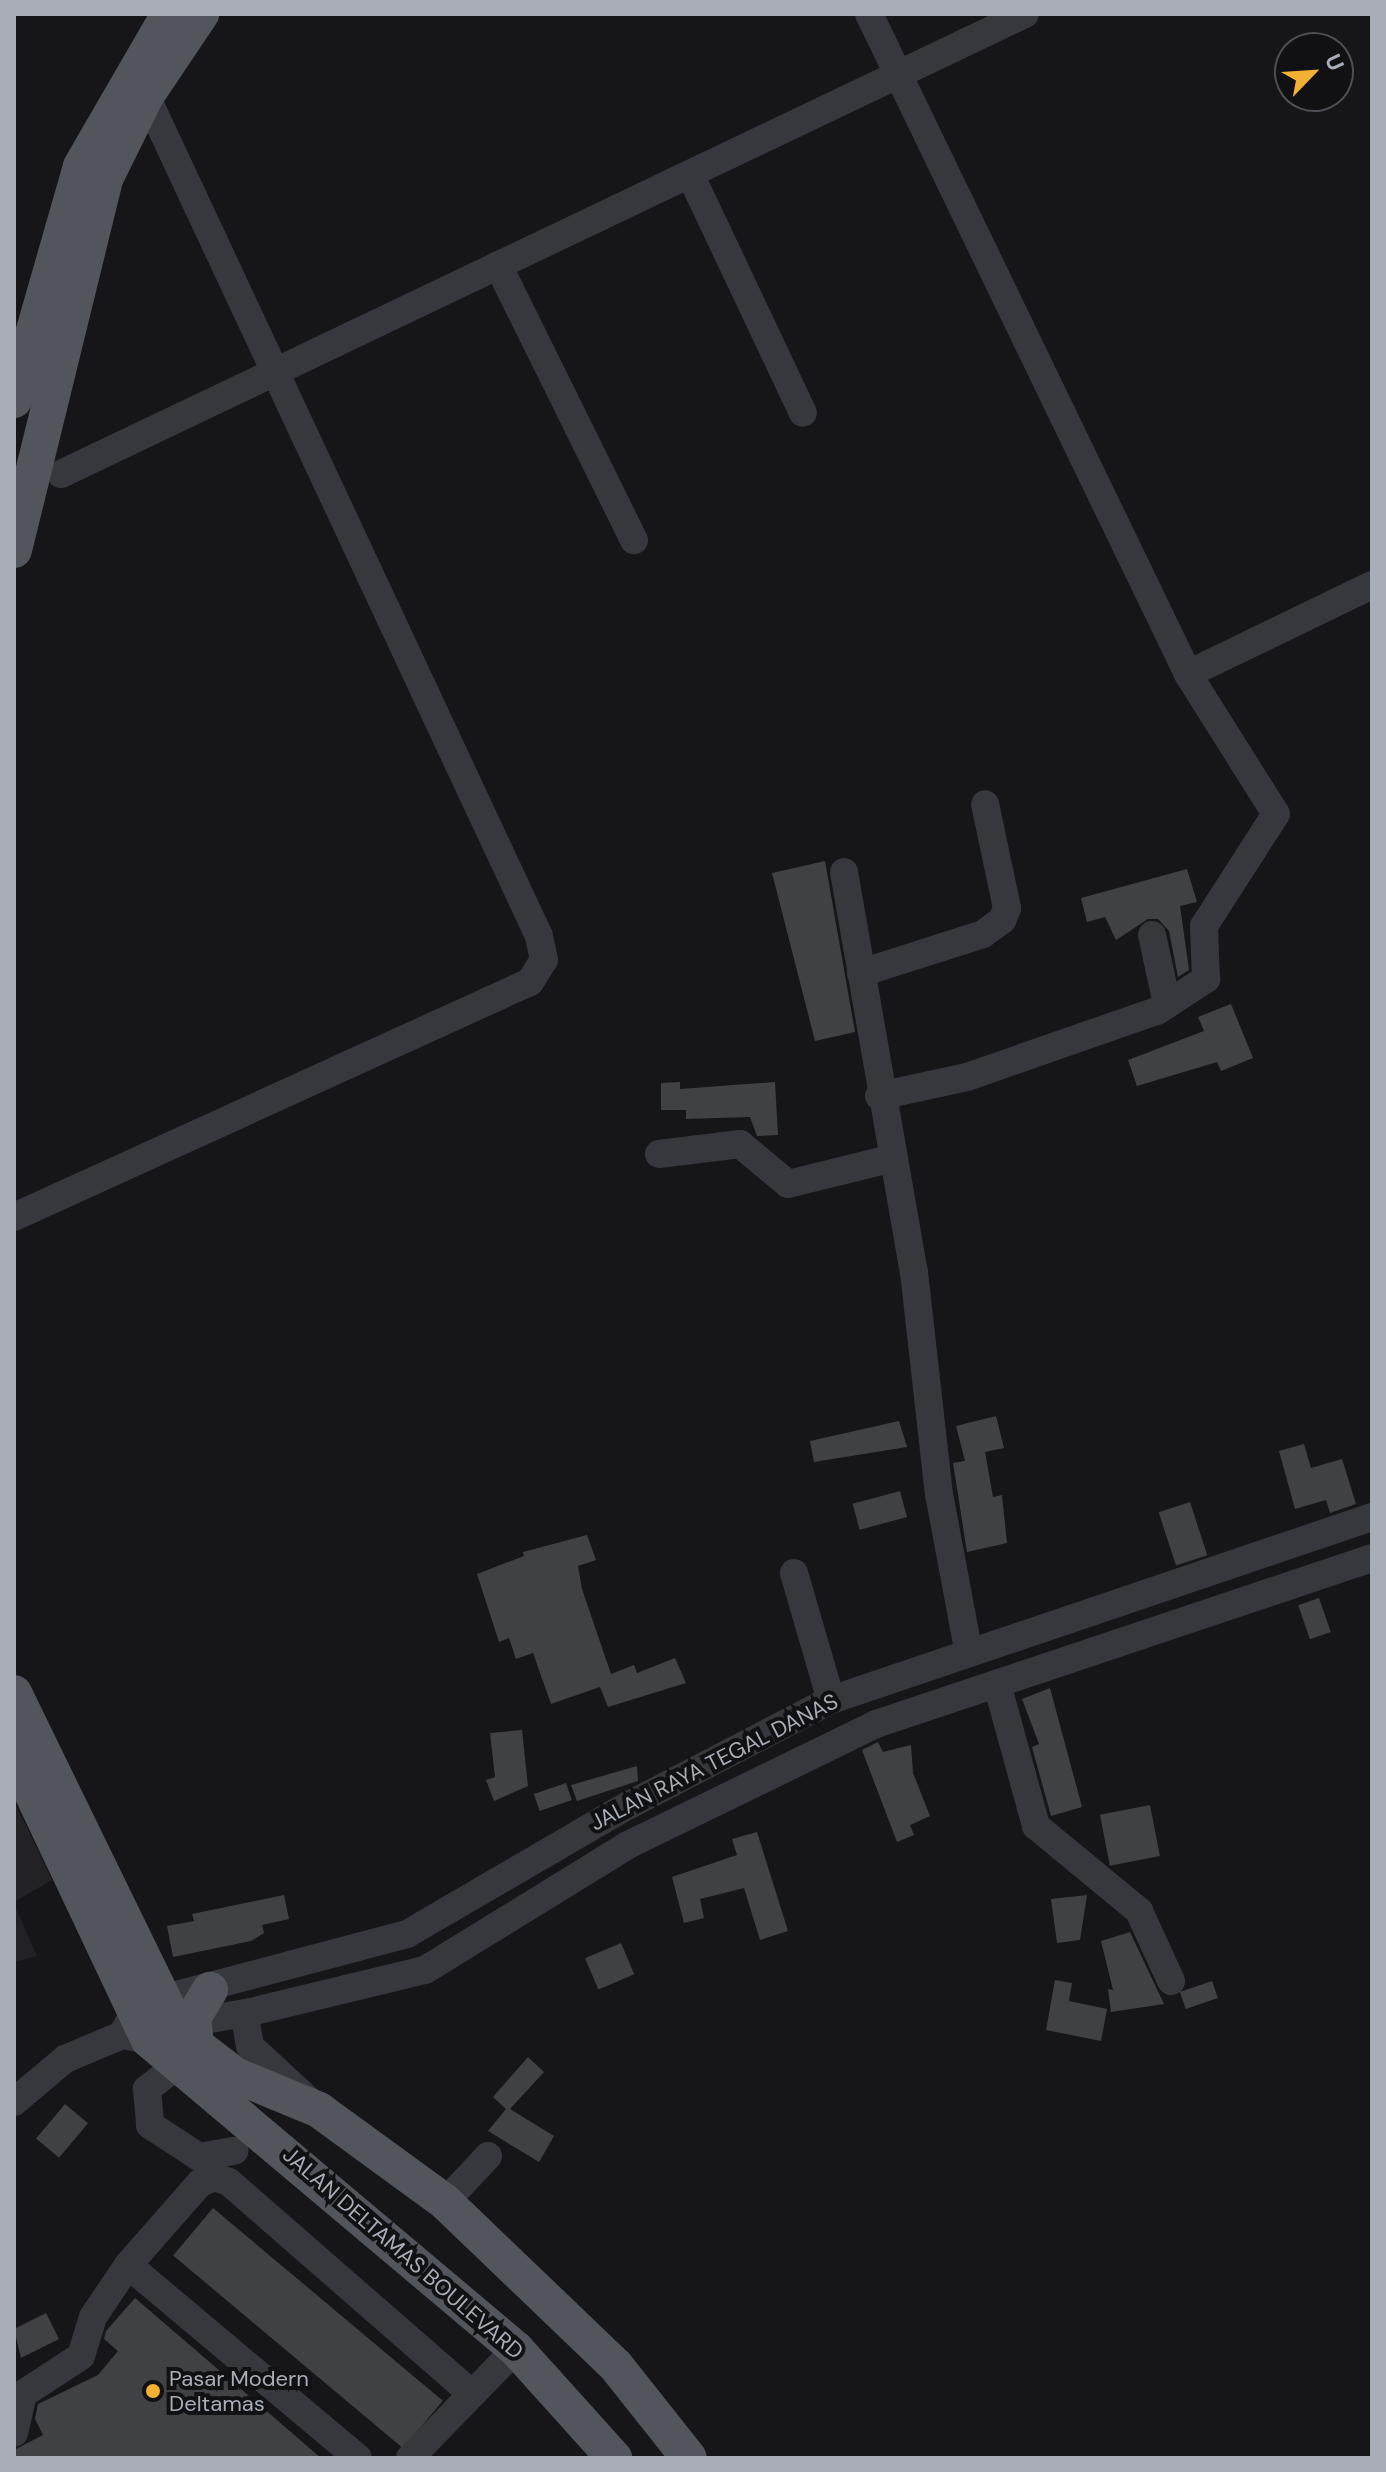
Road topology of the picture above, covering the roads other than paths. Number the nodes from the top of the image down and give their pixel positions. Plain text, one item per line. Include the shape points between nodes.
1 (169, 14) edge
2 (201, 14) edge
3 (869, 14) edge
4 (1025, 14) edge
5 (897, 75) junction
6 (146, 96) junction
7 (690, 174) junction
8 (498, 265) junction
9 (275, 372) junction
10 (14, 400) edge
11 (803, 413) dead end
12 (61, 474) dead end
13 (634, 540) dead end
14 (14, 550) edge
15 (1372, 585) edge
16 (1188, 674) junction
17 (985, 804) dead end
18 (844, 872) dead end
19 (1152, 935) dead end
20 (861, 973) junction
21 (1167, 1004) junction
22 (879, 1096) junction
23 (659, 1154) dead end
24 (890, 1159) junction
25 (14, 1217) edge
26 (1372, 1517) edge
27 (1290, 1544) junction
28 (1372, 1558) edge
29 (794, 1573) dead end
30 (1301, 1580) junction
31 (968, 1649) junction
32 (892, 1676) junction
33 (997, 1684) junction
34 (14, 1693) edge
35 (831, 1700) junction
36 (905, 1713) junction
37 (14, 1755) edge
38 (1171, 1981) dead end
39 (210, 1990) joint
40 (251, 2012) junction
41 (165, 2032) junction
42 (14, 2102) edge
43 (319, 2110) junction
44 (255, 2141) junction
45 (488, 2156) dead end
46 (215, 2177) junction
47 (445, 2202) junction
48 (128, 2265) junction
49 (516, 2349) junction
50 (472, 2394) junction
51 (14, 2433) edge
52 (358, 2458) edge
53 (410, 2458) edge
54 (614, 2458) edge
55 (689, 2458) edge

1 - 10 main road via 81,166
2 - 6 main road
3 - 5 street
4 - 5 street
5 - 7 street
5 - 16 street
6 - 9 street
6 - 14 main road via 90,223
7 - 8 street
7 - 11 street
8 - 9 street
8 - 13 street
9 - 12 street
9 - 25 street via 539,936 544,960 530,982
15 - 16 street
16 - 21 street via 1276,814 1204,926 1206,979
17 - 20 street via 1007,908 1002,920 983,934
18 - 20 street
19 - 21 street
20 - 22 street
21 - 22 street via 967,1077
22 - 24 street
23 - 24 street via 740,1144 788,1184
24 - 31 street via 914,1272 939,1494
26 - 27 street, JALAN RAYA TEGAL DANAS
27 - 30 street
27 - 31 street, JALAN RAYA TEGAL DANAS
28 - 30 street, JALAN RAYA TEGAL DANAS
29 - 35 street
30 - 33 street, JALAN RAYA TEGAL DANAS
31 - 32 street, JALAN RAYA TEGAL DANAS
32 - 35 street, JALAN RAYA TEGAL DANAS
32 - 36 street
33 - 36 street, JALAN RAYA TEGAL DANAS
33 - 38 street via 1036,1826 1139,1911
34 - 41 main road
35 - 39 street, JALAN RAYA TEGAL DANAS via 629,1805 407,1934
36 - 40 street, JALAN RAYA TEGAL DANAS via 628,1845 425,1970
37 - 41 main road
39 - 41 main road
40 - 41 street, JALAN RAYA TEGAL DANAS
40 - 43 street via 246,2023 250,2046
41 - 42 street, JALAN RAYA TEGAL DANAS via 65,2059
41 - 43 main road via 258,2088
41 - 44 main road, JALAN DELTAMAS BOULEVARD via 205,2090
41 - 44 street via 147,2089 150,2125 199,2157
43 - 44 main road via 283,2114
43 - 47 main road
44 - 46 street
44 - 49 main road, JALAN DELTAMAS BOULEVARD
45 - 47 street
46 - 48 street via 200,2183
46 - 50 street via 229,2182
47 - 55 main road via 616,2366
48 - 51 street via 93,2317 81,2356 23,2394
48 - 52 street
49 - 50 street
49 - 54 main road, JALAN DELTAMAS BOULEVARD
50 - 53 street

